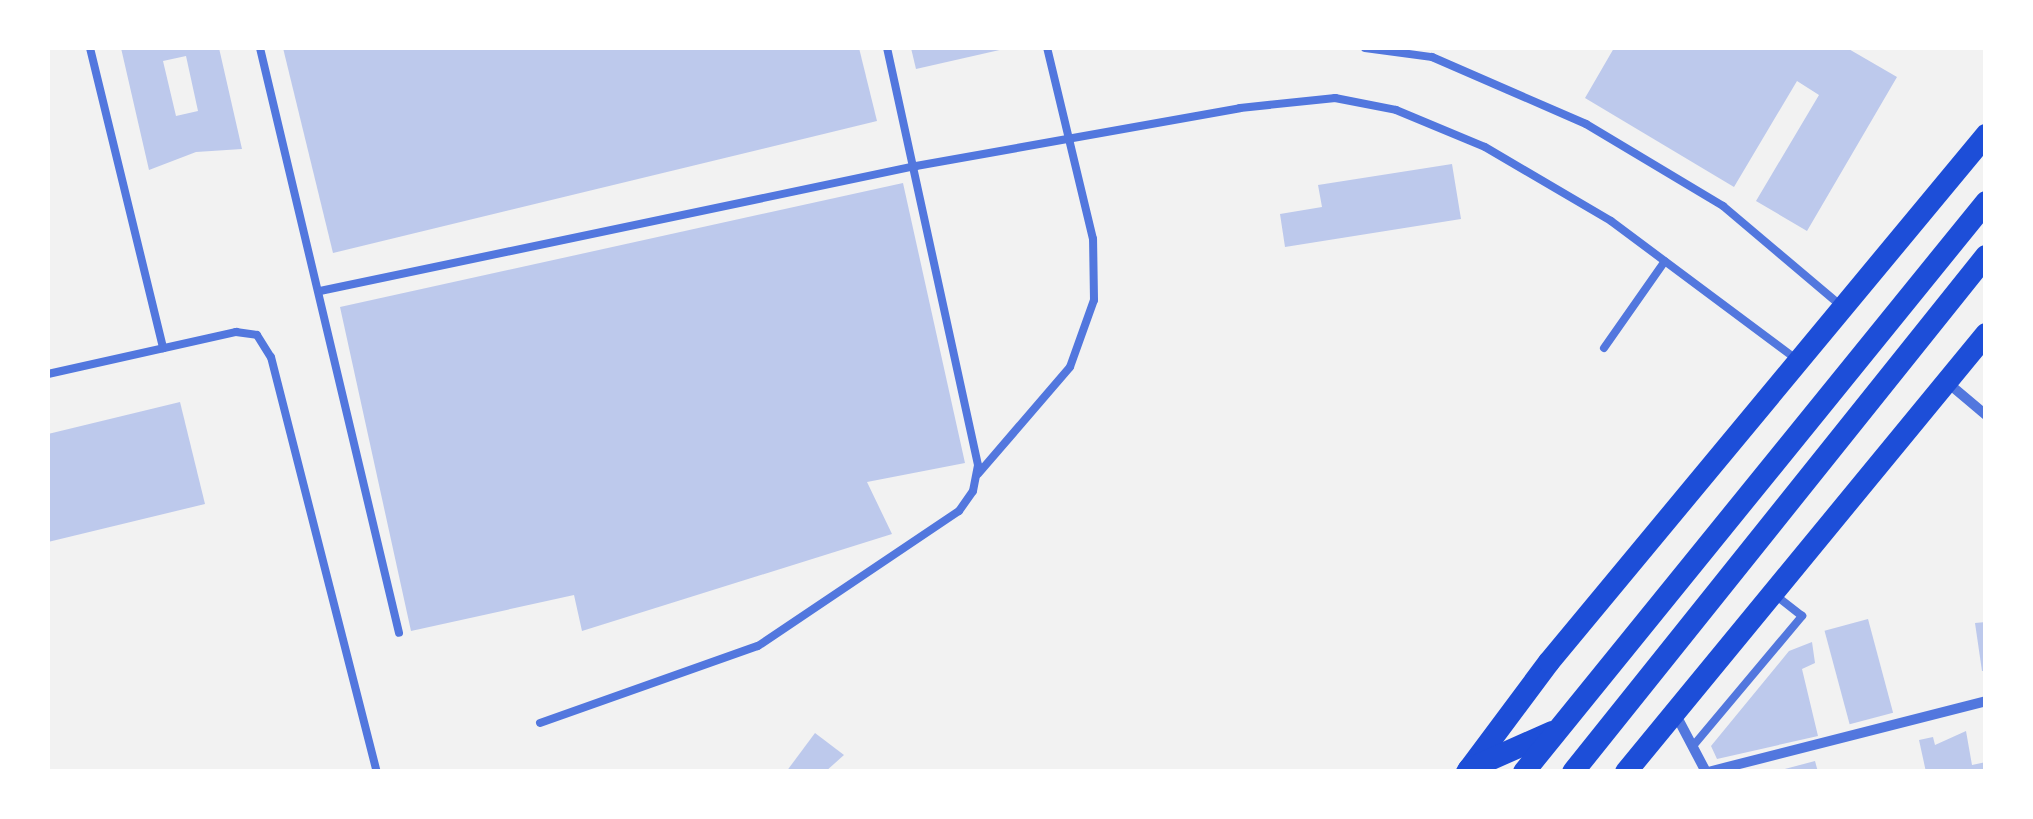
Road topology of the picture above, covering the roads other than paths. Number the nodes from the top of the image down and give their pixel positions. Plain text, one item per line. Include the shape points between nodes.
1 (90, 48) edge
2 (260, 48) edge
3 (887, 48) edge
4 (1047, 48) edge
5 (1364, 48) edge
6 (1986, 135) edge
7 (1070, 138) junction
8 (916, 166) junction
9 (1986, 202) edge
10 (1986, 256) edge
11 (1665, 261) junction
12 (320, 292) junction
13 (1843, 308) junction
14 (1986, 334) edge
15 (163, 348) junction
16 (1604, 348) dead end
17 (1799, 360) junction
18 (48, 374) edge
19 (1946, 382) junction
20 (1986, 415) edge
21 (976, 477) junction
22 (1772, 593) junction
23 (399, 633) dead end
24 (1986, 701) edge
25 (1674, 712) junction
26 (540, 723) dead end
27 (1560, 729) junction
28 (1598, 741) junction
29 (1693, 746) junction
30 (1468, 771) edge
31 (377, 772) edge
32 (1524, 772) edge
33 (1573, 772) edge
34 (1595, 772) edge
35 (1626, 772) edge
36 (1707, 772) edge

1 - 15 lane
2 - 12 lane
3 - 8 lane
4 - 7 lane
5 - 13 lane via 1414,52 1461,67 1586,124 1723,206
6 - 13 main road
7 - 8 lane
7 - 11 lane via 1240,108 1335,98 1366,104 1485,147
7 - 21 lane via 1093,240 1088,318 1070,367
8 - 12 lane
8 - 21 lane
9 - 27 main road
10 - 28 main road
11 - 16 lane
11 - 17 lane
12 - 23 lane
13 - 17 main road
14 - 19 main road
15 - 18 lane
15 - 31 lane via 236,332 257,335 272,357
17 - 30 main road via 1549,662
19 - 20 street
19 - 22 main road
21 - 26 lane via 960,511 758,646
22 - 25 main road
22 - 29 lane via 1802,616
24 - 36 street
25 - 29 street
25 - 35 main road
27 - 30 main road
27 - 32 main road
28 - 33 main road
28 - 34 main road
29 - 36 street

